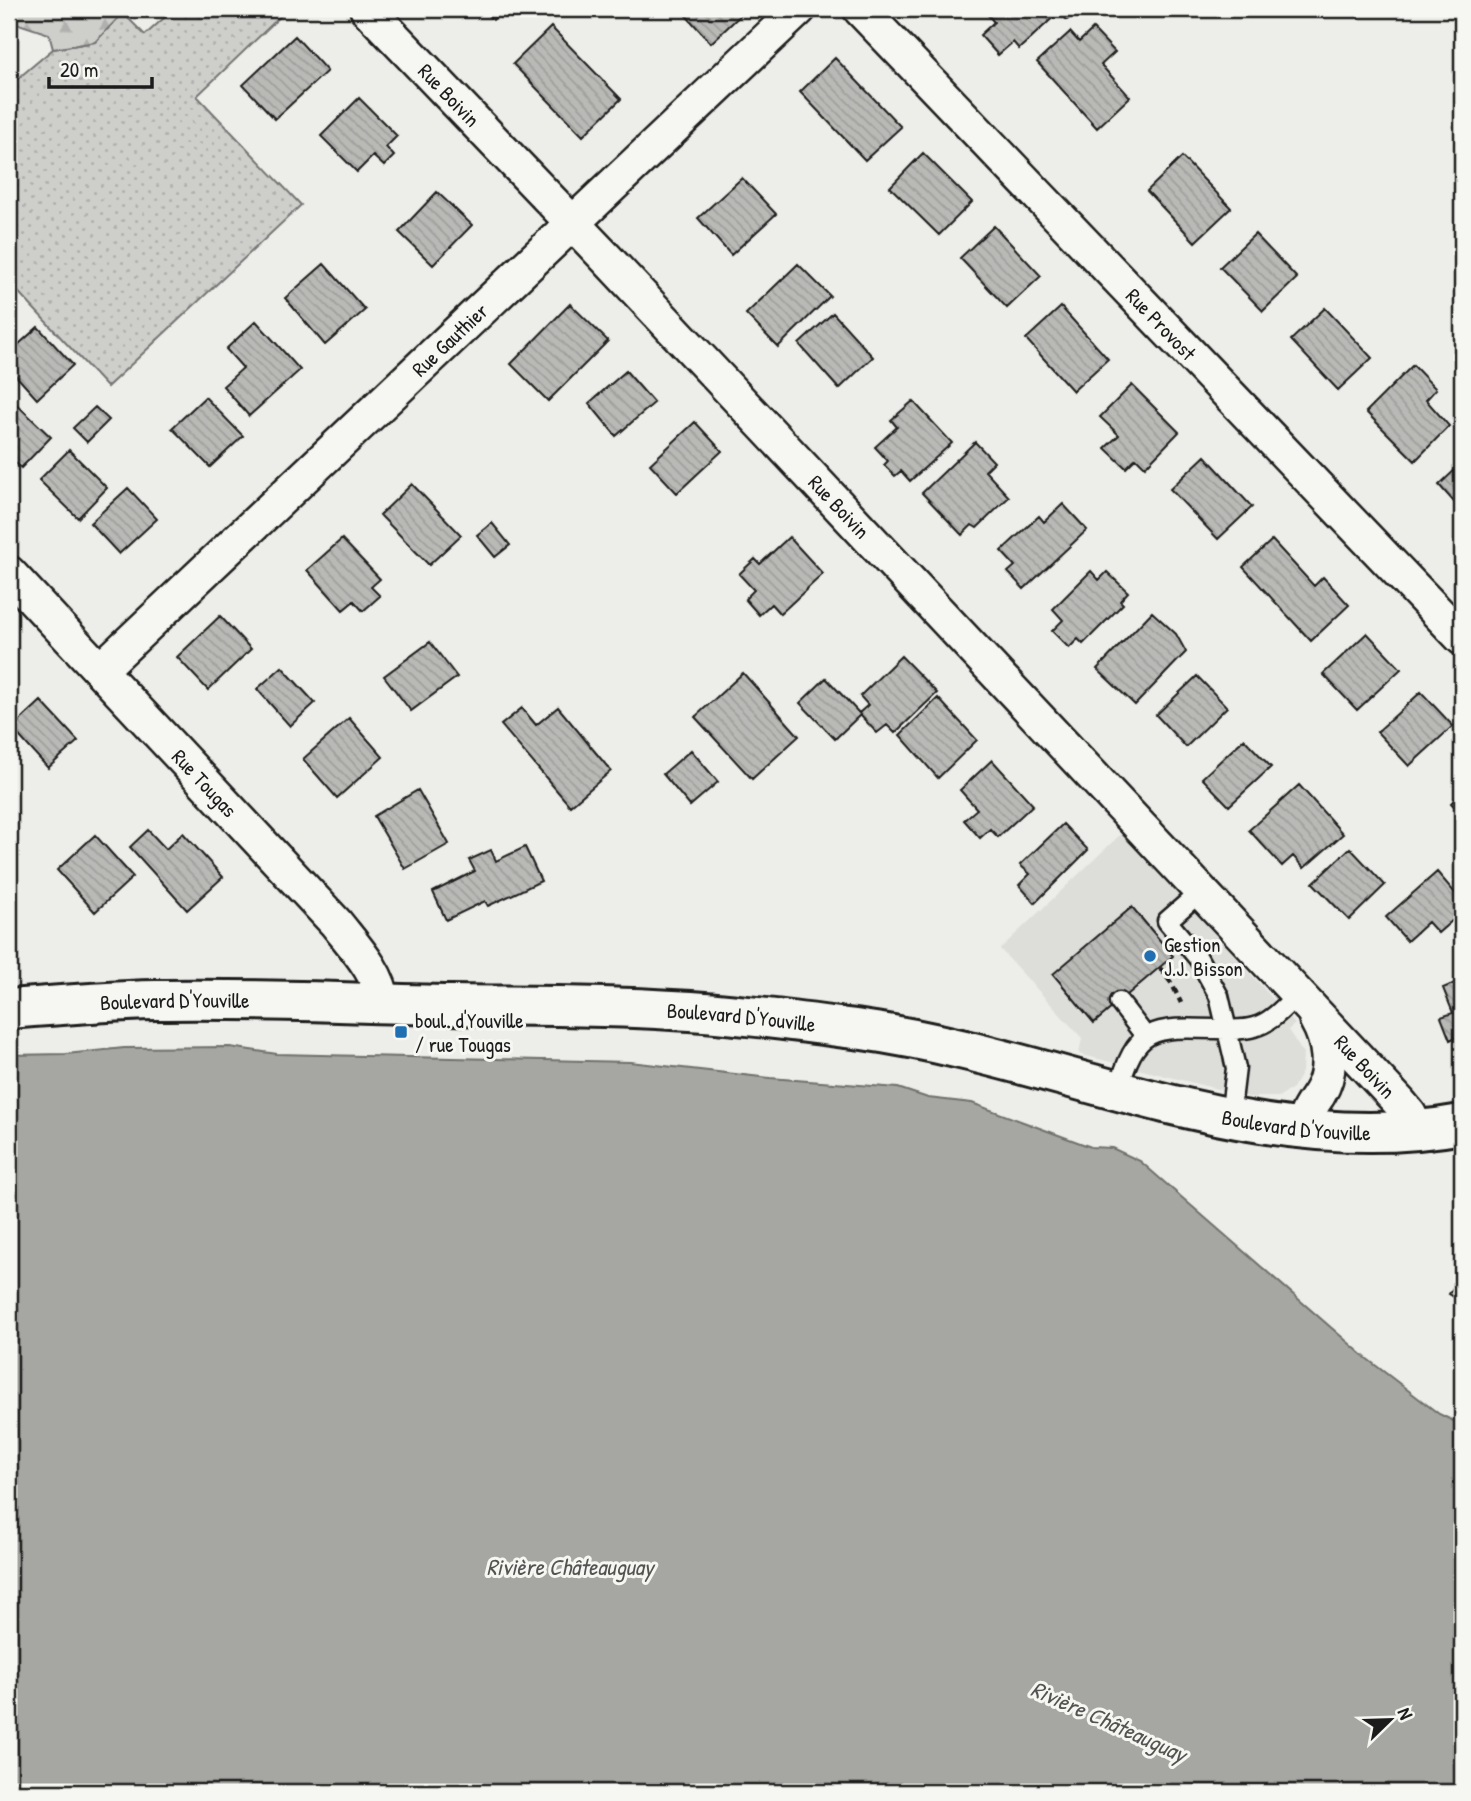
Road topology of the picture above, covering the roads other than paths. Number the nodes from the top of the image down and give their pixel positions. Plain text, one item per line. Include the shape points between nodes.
1 (367, 9) edge
2 (799, 9) edge
3 (860, 9) edge
4 (572, 224) junction
5 (9, 573) edge
6 (1462, 638) edge
7 (100, 670) junction
8 (1200, 892) junction
9 (1119, 1002) dead end
10 (1303, 1002) junction
11 (383, 1003) junction
12 (9, 1009) edge
13 (1228, 1029) junction
14 (1146, 1037) junction
15 (1118, 1092) junction
16 (1230, 1118) junction
17 (1462, 1124) edge
18 (1302, 1129) junction
19 (1417, 1130) junction

1 - 4 street, Rue Boivin
2 - 4 street, Rue Gauthier
3 - 6 street, Rue Provost
4 - 7 street, Rue Gauthier
4 - 8 street, Rue Boivin
5 - 7 street, Rue Tougas
7 - 11 street, Rue Tougas via 335,923 370,971
8 - 10 street, Rue Boivin
8 - 13 lane via 1167,921 1207,972
9 - 14 lane
10 - 13 lane via 1254,1027
10 - 18 street, Rue Boivin via 1325,1040 1329,1065
10 - 19 street, Rue Boivin via 1404,1108
11 - 12 street, Boulevard D'Youville via 159,1000
11 - 15 street, Boulevard D'Youville via 632,1008 785,1021 954,1048
13 - 14 lane via 1187,1028
13 - 16 lane via 1236,1068
14 - 15 lane via 1130,1052
15 - 16 street, Boulevard D'Youville
16 - 18 street, Boulevard D'Youville
17 - 19 street, Boulevard D'Youville
18 - 19 street, Boulevard D'Youville

